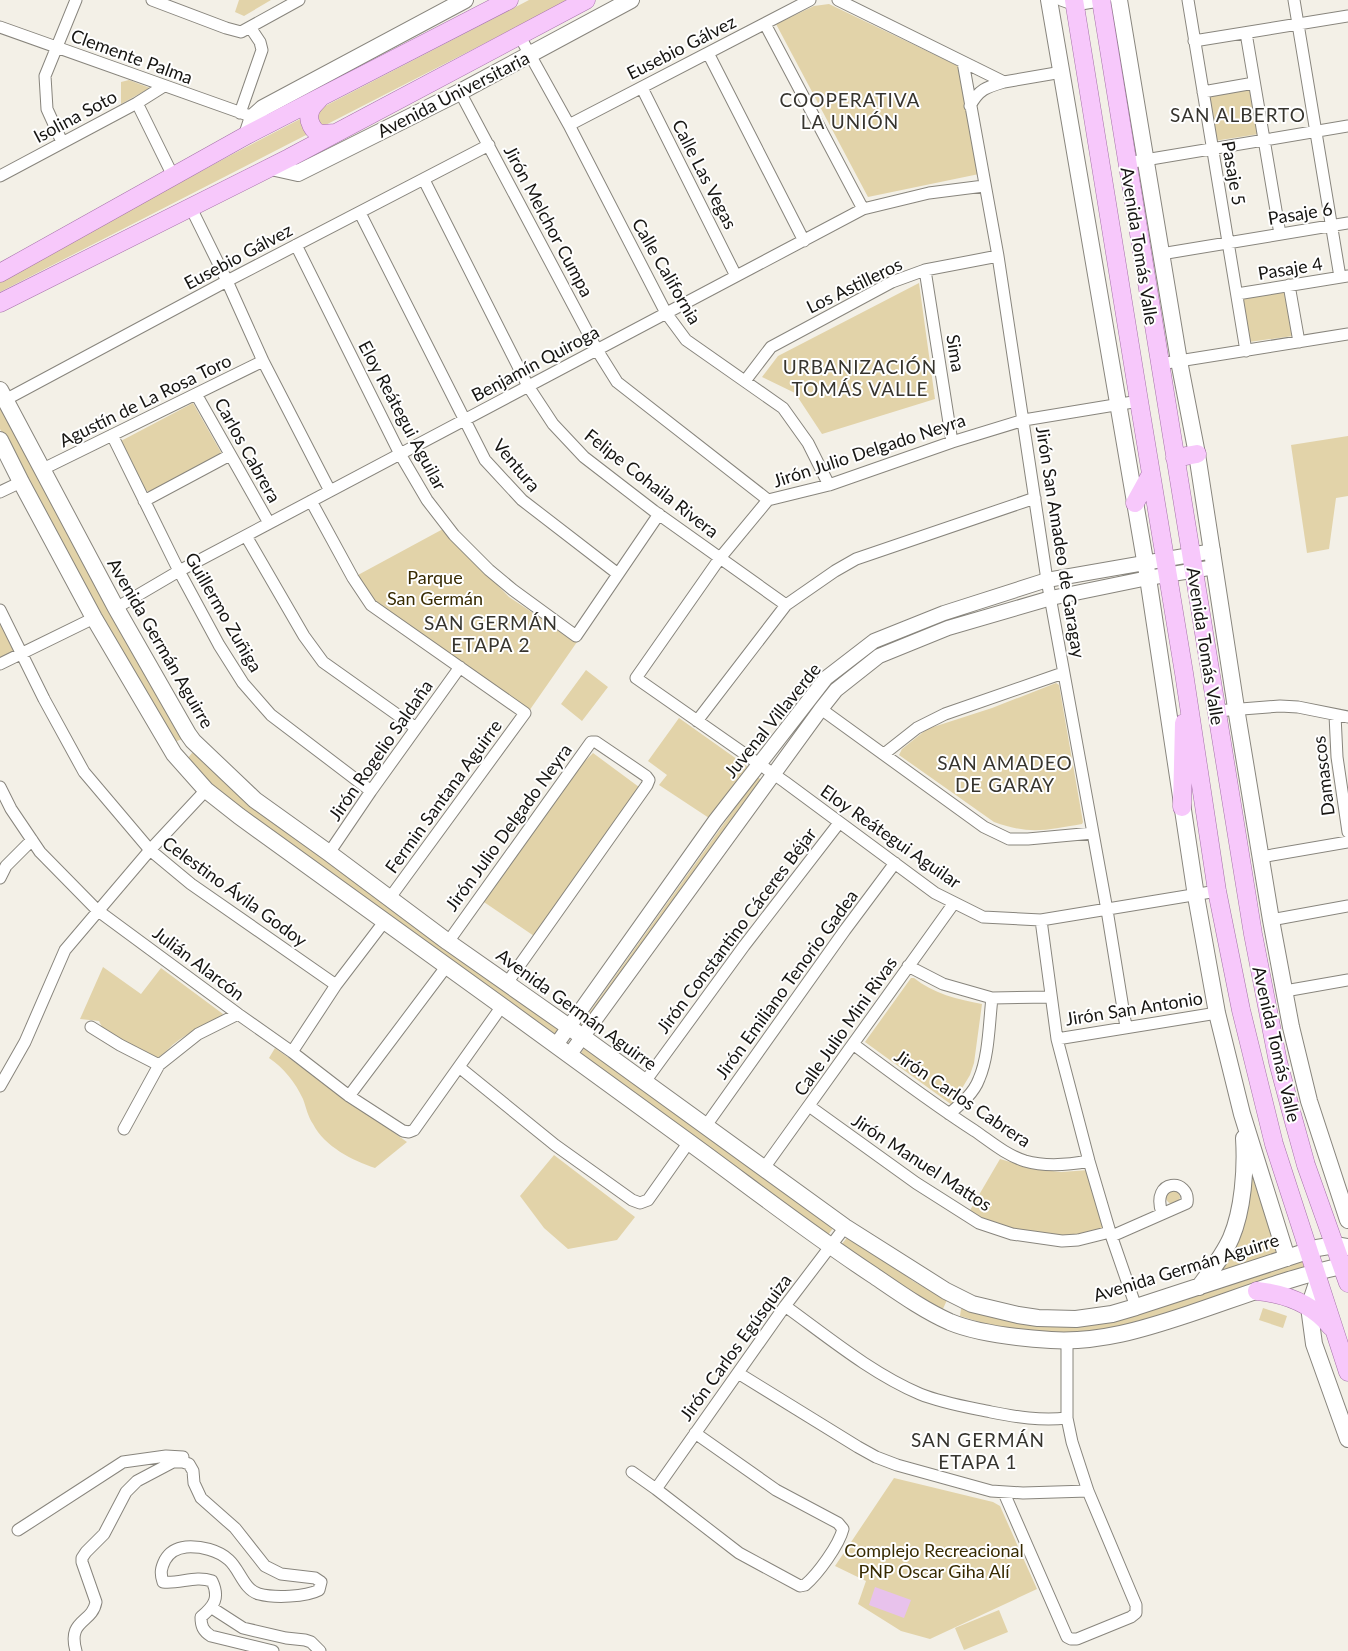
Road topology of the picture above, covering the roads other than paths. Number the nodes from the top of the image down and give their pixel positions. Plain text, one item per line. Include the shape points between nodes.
1 (76, 0) edge
2 (299, 0) edge
3 (465, 0) edge
4 (509, 0) edge
5 (586, 0) edge
6 (630, 0) edge
7 (838, 0) edge
8 (1049, 0) edge
9 (1102, 0) edge
10 (1119, 0) edge
11 (1188, 0) edge
12 (1294, 0) edge
13 (157, 1) edge
14 (807, 1) edge
15 (1070, 2) edge
16 (1348, 16) edge
17 (765, 24) junction
18 (1298, 24) junction
19 (0, 27) edge
20 (250, 27) junction
21 (1246, 33) junction
22 (519, 34) junction
23 (1194, 41) junction
24 (56, 47) junction
25 (708, 53) junction
26 (530, 55) junction
27 (963, 62) junction
28 (1062, 72) junction
29 (1004, 82) junction
30 (1254, 83) junction
31 (164, 86) junction
32 (642, 88) junction
33 (460, 92) junction
34 (1203, 92) junction
35 (320, 98) junction
36 (137, 103) junction
37 (970, 106) junction
38 (246, 115) junction
39 (569, 125) junction
40 (1348, 126) edge
41 (1315, 132) junction
42 (334, 133) junction
43 (247, 136) junction
44 (1264, 140) junction
45 (62, 142) junction
46 (489, 144) junction
47 (1212, 148) junction
48 (1146, 159) junction
49 (1126, 163) junction
50 (270, 167) junction
51 (0, 176) edge
52 (173, 176) junction
53 (424, 180) junction
54 (984, 186) junction
55 (191, 208) junction
56 (863, 209) junction
57 (360, 213) junction
58 (1348, 223) edge
59 (1331, 226) junction
60 (1280, 234) junction
61 (804, 241) junction
62 (1228, 243) junction
63 (296, 245) junction
64 (1161, 254) junction
65 (998, 256) junction
66 (925, 270) junction
67 (0, 273) edge
68 (736, 276) junction
69 (1344, 276) edge
70 (227, 281) junction
71 (1289, 285) junction
72 (1237, 294) junction
73 (0, 304) edge
74 (666, 313) junction
75 (1348, 334) edge
76 (1299, 342) junction
77 (597, 350) junction
78 (1246, 351) junction
79 (263, 361) junction
80 (1180, 361) junction
81 (1160, 364) junction
82 (745, 381) junction
83 (528, 386) junction
84 (196, 394) junction
85 (2, 395) edge
86 (1138, 401) junction
87 (1118, 404) junction
88 (465, 420) junction
89 (1024, 420) junction
90 (112, 435) junction
91 (0, 440) edge
92 (952, 442) junction
93 (400, 454) junction
94 (1197, 454) junction
95 (230, 455) junction
96 (1175, 458) junction
97 (41, 470) junction
98 (1151, 474) junction
99 (21, 482) junction
100 (829, 485) junction
101 (330, 491) junction
102 (0, 492) edge
103 (1035, 498) junction
104 (768, 500) junction
105 (144, 501) junction
106 (311, 501) junction
107 (1135, 503) junction
108 (659, 514) junction
109 (269, 524) junction
110 (246, 536) junction
111 (720, 558) junction
112 (1214, 559) junction
113 (1192, 562) junction
114 (1167, 567) junction
115 (1147, 570) junction
116 (179, 571) junction
117 (618, 574) junction
118 (1048, 580) junction
119 (1051, 598) junction
120 (786, 604) junction
121 (116, 608) junction
122 (0, 610) edge
123 (94, 618) junction
124 (21, 653) junction
125 (0, 664) edge
126 (460, 667) junction
127 (1064, 673) junction
128 (1184, 673) junction
129 (636, 678) joint
130 (1236, 708) junction
131 (821, 709) junction
132 (1216, 711) junction
133 (1335, 714) junction
134 (1348, 717) edge
135 (697, 721) junction
136 (416, 728) junction
137 (194, 741) junction
138 (174, 754) junction
139 (884, 754) junction
140 (759, 765) junction
141 (774, 775) junction
142 (0, 787) edge
143 (206, 790) junction
144 (371, 791) junction
145 (1182, 807) junction
146 (839, 823) junction
147 (1348, 832) edge
148 (1093, 833) junction
149 (32, 840) junction
150 (1348, 842) edge
151 (150, 850) junction
152 (329, 853) junction
153 (1261, 857) junction
154 (895, 863) junction
155 (0, 878) edge
156 (1218, 891) junction
157 (1196, 896) junction
158 (389, 899) junction
159 (954, 902) junction
160 (1348, 906) edge
161 (97, 910) junction
162 (1107, 910) junction
163 (1041, 920) junction
164 (1271, 920) junction
165 (384, 922) junction
166 (448, 942) junction
167 (908, 966) junction
168 (446, 967) junction
169 (1348, 980) edge
170 (507, 983) junction
171 (336, 985) junction
172 (1285, 991) junction
173 (1051, 997) junction
174 (992, 998) junction
175 (502, 1006) junction
176 (1217, 1012) junction
177 (238, 1014) junction
178 (569, 1027) junction
179 (1126, 1027) junction
180 (91, 1028) dead end
181 (582, 1037) junction
182 (1057, 1038) junction
183 (853, 1044) junction
184 (563, 1050) junction
185 (292, 1052) junction
186 (159, 1064) junction
187 (459, 1067) junction
188 (644, 1083) junction
189 (0, 1086) edge
190 (349, 1096) junction
191 (809, 1106) junction
192 (949, 1114) junction
193 (1242, 1114) junction
194 (706, 1127) junction
195 (124, 1129) dead end
196 (689, 1142) junction
197 (1089, 1161) junction
198 (764, 1168) junction
199 (1162, 1213) dead end
200 (1347, 1213) edge
201 (845, 1227) junction
202 (1112, 1234) junction
203 (829, 1246) junction
204 (1341, 1246) edge
205 (1309, 1250) junction
206 (1287, 1258) junction
207 (1345, 1266) edge
208 (1317, 1276) junction
209 (1348, 1283) edge
210 (1199, 1287) junction
211 (1257, 1292) junction
212 (959, 1297) junction
213 (785, 1306) junction
214 (1136, 1307) junction
215 (1309, 1307) junction
216 (948, 1321) junction
217 (1334, 1329) junction
218 (1067, 1341) junction
219 (1348, 1372) edge
220 (738, 1373) junction
221 (1067, 1418) junction
222 (695, 1433) junction
223 (1348, 1439) edge
224 (194, 1471) junction
225 (632, 1472) dead end
226 (656, 1489) junction
227 (1088, 1490) junction
228 (1004, 1493) junction
229 (18, 1530) dead end
230 (212, 1608) junction
231 (76, 1651) edge
232 (272, 1651) edge
233 (320, 1651) edge

1 - 24 street
2 - 20 street
3 - 38 main road
4 - 35 main road
5 - 22 main road, Avenida Universitaria
6 - 26 main road, Avenida Universitaria
7 - 27 street
8 - 28 main road
9 - 15 street
9 - 49 main road, Avenida Tomás Valle
10 - 48 main road, Avenida Tomás Valle
11 - 23 street, Pasaje 5
12 - 18 street
13 - 20 street via 226,28 241,32
14 - 17 street, Eusebio Gálvez
15 - 86 main road, Avenida Tomás Valle
16 - 18 street
17 - 25 street, Eusebio Gálvez
17 - 56 street
18 - 21 street
18 - 41 street
19 - 24 street, Clemente Palma
20 - 38 street via 262,50
21 - 23 street
21 - 30 street
22 - 26 street, Calle California
22 - 42 main road, Avenida Universitaria
23 - 34 street, Pasaje 5
24 - 31 street, Clemente Palma
24 - 45 street via 45,76 47,109
25 - 32 street, Eusebio Gálvez
25 - 61 street
26 - 33 main road, Avenida Universitaria
26 - 39 street, Calle California
27 - 29 street
27 - 37 street, Jirón San Amadeo de Garagay
28 - 29 street
28 - 87 main road
29 - 37 street via 985,87 975,95
30 - 34 street
30 - 44 street
31 - 36 street, Isolina Soto
31 - 38 street, Clemente Palma
32 - 39 street, Eusebio Gálvez
32 - 68 street, Calle Las Vegas
33 - 46 street, Jirón Melchor Cumpa
33 - 50 main road, Avenida Universitaria via 298,173
34 - 47 street, Pasaje 5
35 - 42 main road via 310,110 312,126 322,134
35 - 43 main road
36 - 45 street, Isolina Soto
36 - 52 street
37 - 54 street, Jirón San Amadeo de Garagay
38 - 43 main road
39 - 74 street, Calle California
40 - 41 street
41 - 44 street
41 - 59 street
42 - 50 main road, Avenida Universitaria
43 - 52 main road
44 - 47 street
44 - 60 street
45 - 51 street, Isolina Soto
46 - 53 street, Eusebio Gálvez
46 - 77 street, Jirón Melchor Cumpa
47 - 48 street
47 - 62 street, Pasaje 5
48 - 49 street
48 - 64 main road, Avenida Tomás Valle
49 - 81 main road, Avenida Tomás Valle
50 - 55 main road, Avenida Universitaria
52 - 67 main road
53 - 57 street, Eusebio Gálvez
53 - 83 street, Felipe Cohaila Rivera
54 - 56 street, Benjamín Quiroga via 929,193
54 - 65 street, Jirón San Amadeo de Garagay
55 - 70 street
55 - 73 main road, Avenida Universitaria
56 - 61 street, Benjamín Quiroga
57 - 63 street, Eusebio Gálvez
57 - 88 street, Ventura
58 - 59 street, Pasaje 6
59 - 60 street, Pasaje 6
59 - 69 street
60 - 62 street, Pasaje 6
61 - 68 street, Benjamín Quiroga
62 - 64 street, Pasaje 6
62 - 72 street, Pasaje 5
63 - 70 street, Eusebio Gálvez
63 - 93 street, Eloy Reátegui Aguilar
64 - 80 main road, Avenida Tomás Valle
65 - 66 street, Los Astilleros
65 - 89 street, Jirón San Amadeo de Garagay
66 - 82 street, Los Astilleros via 892,282 771,347
66 - 92 street, Sima
68 - 74 street, Benjamín Quiroga
69 - 71 street, Pasaje 4
70 - 79 street
70 - 85 street, Eusebio Gálvez
71 - 72 street, Pasaje 4
71 - 76 street
72 - 78 street, Pasaje 5
74 - 77 street, Benjamín Quiroga
74 - 82 street, Calle California via 686,340
75 - 76 street
76 - 78 street
77 - 83 street, Benjamín Quiroga
77 - 104 street, Jirón Melchor Cumpa via 617,382
78 - 80 street
79 - 84 street, Agustín de La Rosa Toro
79 - 101 street
80 - 81 street
80 - 94 main road, Avenida Tomás Valle
81 - 96 main road, Avenida Tomás Valle
82 - 100 street, Calle California via 783,408 808,443
83 - 88 street, Benjamín Quiroga
83 - 108 street, Felipe Cohaila Rivera via 553,424 584,457
84 - 90 street, Agustín de La Rosa Toro
84 - 95 street, Carlos Cabrera
85 - 97 main road, Avenida Germán Aguirre
86 - 87 street, Jirón Julio Delgado Neyra
86 - 98 main road, Avenida Tomás Valle
87 - 89 street, Jirón Julio Delgado Neyra
87 - 107 main road
88 - 93 street, Benjamín Quiroga
88 - 117 street, Ventura via 485,460 522,500
89 - 92 street, Jirón Julio Delgado Neyra
89 - 103 street, Jirón San Amadeo de Garagay
90 - 97 street, Agustín de La Rosa Toro
90 - 105 street, Guillermo Zuñiga
91 - 99 main road
92 - 100 street, Jirón Julio Delgado Neyra
93 - 101 street, Benjamín Quiroga
93 - 117 street, Eloy Reátegui Aguilar via 426,500 454,535 513,590 576,636
94 - 96 main road
94 - 112 main road, Avenida Tomás Valle
95 - 105 street
95 - 109 street, Carlos Cabrera
96 - 113 main road, Avenida Tomás Valle
97 - 121 main road, Avenida Germán Aguirre
98 - 107 main road
98 - 114 main road, Avenida Tomás Valle
99 - 102 street
99 - 123 main road
100 - 104 street, Jirón Julio Delgado Neyra
101 - 106 street, Benjamín Quiroga
103 - 118 street, Jirón San Amadeo de Garagay
103 - 120 street via 856,558
104 - 111 street, Jirón Julio Delgado Neyra
105 - 116 street, Guillermo Zuñiga
106 - 109 street, Benjamín Quiroga
106 - 126 street via 371,605
107 - 115 main road
108 - 111 street, Felipe Cohaila Rivera
108 - 117 street
109 - 110 street, Benjamín Quiroga
110 - 116 street, Benjamín Quiroga
110 - 136 street via 304,636 323,662
111 - 120 street, Felipe Cohaila Rivera
111 - 129 street, Jirón Julio Delgado Neyra
112 - 113 street, Juvenal Villaverde
112 - 130 main road, Avenida Tomás Valle
113 - 114 street, Juvenal Villaverde
113 - 132 main road, Avenida Tomás Valle
114 - 115 street, Juvenal Villaverde
114 - 128 main road, Avenida Tomás Valle
115 - 118 street, Juvenal Villaverde
115 - 119 street, Juvenal Villaverde
115 - 145 main road
116 - 121 street, Benjamín Quiroga
116 - 144 street, Guillermo Zuñiga via 246,687 271,714
118 - 119 street, Jirón San Amadeo de Garagay
118 - 140 street, Juvenal Villaverde via 944,613 874,641 826,678
119 - 127 street, Jirón San Amadeo de Garagay
119 - 131 street, Juvenal Villaverde via 948,628 879,656 836,690
120 - 135 street
121 - 137 main road, Avenida Germán Aguirre
122 - 124 street, Celestino Ávila Godoy
123 - 124 street
123 - 138 main road
124 - 125 street
124 - 151 street, Celestino Ávila Godoy via 84,772
126 - 136 street, Jirón Rogelio Saldaña
126 - 158 street, Fermin Santana Aguirre via 525,713
127 - 139 street via 945,714 917,728
127 - 148 street, Jirón San Amadeo de Garagay
128 - 145 main road
128 - 156 main road, Avenida Tomás Valle
129 - 135 street, Eloy Reátegui Aguilar
130 - 132 street
130 - 133 street via 1298,707
130 - 153 main road, Avenida Tomás Valle
131 - 139 street
131 - 141 street, Juvenal Villaverde
132 - 204 main road, Avenida Tomás Valle via 1278,1062 1306,1165
133 - 134 street
133 - 147 street, Damascos via 1337,757
135 - 140 street, Eloy Reátegui Aguilar
136 - 144 street, Jirón Rogelio Saldaña
137 - 138 main road
137 - 152 main road, Avenida Germán Aguirre via 255,800
138 - 143 main road
139 - 148 street via 984,827 1010,839
140 - 141 street, Eloy Reátegui Aguilar
140 - 178 street, Juvenal Villaverde via 715,821
141 - 146 street, Eloy Reátegui Aguilar
141 - 181 street, Juvenal Villaverde
142 - 149 street, Julián Alarcón
143 - 151 street
143 - 165 main road
144 - 152 street, Jirón Rogelio Saldaña
145 - 157 main road
146 - 154 street, Eloy Reátegui Aguilar
146 - 188 street, Jirón Constantino Cáceres Béjar
148 - 162 street, Jirón San Amadeo de Garagay
149 - 155 street via 6,866
149 - 161 street, Julián Alarcón
150 - 153 street
151 - 161 street
151 - 171 street, Celestino Ávila Godoy via 191,884
152 - 158 main road, Avenida Germán Aguirre
153 - 164 main road, Avenida Tomás Valle
154 - 159 street, Eloy Reátegui Aguilar via 934,893
154 - 194 street, Jirón Emiliano Tenorio Gadea
156 - 157 street, Eloy Reátegui Aguilar
156 - 205 main road, Avenida Tomás Valle via 1264,1109
157 - 162 street, Eloy Reátegui Aguilar
157 - 176 main road
158 - 166 main road, Avenida Germán Aguirre
159 - 163 street, Eloy Reátegui Aguilar via 983,917
159 - 167 street, Calle Julio Mini Rivas
160 - 164 street
161 - 177 street, Julián Alarcón
161 - 189 street via 64,950 25,1042
162 - 163 street, Eloy Reátegui Aguilar
162 - 179 street, Jirón San Amadeo de Garagay
163 - 173 street
164 - 172 main road, Avenida Tomás Valle
165 - 168 main road
165 - 171 street
166 - 170 main road, Avenida Germán Aguirre
166 - 170 street, Jirón Julio Delgado Neyra via 591,742 596,742 649,780
167 - 174 street via 943,984
167 - 183 street, Calle Julio Mini Rivas
168 - 175 main road
168 - 190 street
169 - 172 street
170 - 178 main road, Avenida Germán Aguirre
171 - 185 street
172 - 200 main road, Avenida Tomás Valle via 1309,1101
173 - 174 street
173 - 182 street
174 - 192 street via 979,1080 965,1100
175 - 184 main road
175 - 187 street
176 - 179 street, Jirón San Antonio
176 - 193 main road
177 - 185 street, Julián Alarcón
177 - 186 street via 198,1034
178 - 181 main road, Avenida Germán Aguirre
178 - 184 street, Juvenal Villaverde
179 - 182 street, Jirón San Antonio
180 - 186 street
181 - 184 street, Juvenal Villaverde
181 - 188 main road, Avenida Germán Aguirre
182 - 197 street
183 - 191 street, Calle Julio Mini Rivas
183 - 192 street, Jirón Carlos Cabrera
184 - 196 main road
185 - 190 street, Julián Alarcón
186 - 195 street
187 - 190 street, Julián Alarcón via 414,1130 409,1132
187 - 196 street via 555,1145 640,1203 648,1200
188 - 194 main road, Avenida Germán Aguirre
191 - 198 street, Calle Julio Mini Rivas
191 - 202 street, Jirón Manuel Mattos via 916,1183 980,1223 1012,1234 1062,1241
192 - 197 street, Jirón Carlos Cabrera via 1006,1152 1026,1161 1065,1165
193 - 206 main road
193 - 210 main road via 1243,1189 1235,1226 1216,1266
194 - 198 main road, Avenida Germán Aguirre
196 - 203 main road
197 - 202 street
198 - 201 main road, Avenida Germán Aguirre
199 - 202 street, Jirón Manuel Mattos
201 - 203 street, Jirón Carlos Egúsquiza
201 - 212 main road, Avenida Germán Aguirre
202 - 214 street
203 - 213 street, Jirón Carlos Egúsquiza
203 - 216 main road via 913,1302
204 - 205 main road, Avenida Germán Aguirre
204 - 207 main road, Avenida Tomás Valle
205 - 206 main road, Avenida Germán Aguirre
205 - 208 main road, Avenida Tomás Valle
206 - 210 main road, Avenida Germán Aguirre
207 - 208 main road
207 - 209 main road, Avenida Tomás Valle
208 - 211 main road
208 - 215 main road
208 - 217 main road, Avenida Tomás Valle
210 - 214 main road, Avenida Germán Aguirre
211 - 215 main road via 1284,1296
211 - 218 main road via 1141,1330
212 - 214 main road, Avenida Germán Aguirre via 972,1304 1038,1318 1094,1317
212 - 216 main road
213 - 220 street, Jirón Carlos Egúsquiza
213 - 221 street via 849,1353 921,1394 1004,1415 1051,1420
215 - 217 main road
215 - 223 main road via 1314,1344
216 - 218 main road via 988,1332
217 - 219 main road, Avenida Tomás Valle
218 - 221 street
220 - 222 street, Jirón Carlos Egúsquiza
220 - 228 street via 876,1457
221 - 227 street via 1076,1458
222 - 226 street, Jirón Carlos Egúsquiza
222 - 226 street via 776,1490 838,1523 843,1528 832,1552 805,1585 800,1586 739,1553
224 - 229 street via 184,1457 123,1462
224 - 230 street via 194,1483 201,1498 235,1528 265,1566 281,1574 315,1578 321,1582 319,1590 303,1596 258,1594 250,1589 230,1561 204,1547 176,1549 168,1554 160,1574 163,1582 203,1578 212,1581 216,1589
224 - 231 street via 189,1464 173,1462 137,1481 126,1492 104,1534 82,1558 96,1602 74,1633
225 - 226 street
227 - 228 street
227 - 228 street via 1136,1605 1136,1613 1077,1639 1067,1637
230 - 232 street via 201,1617 200,1625 205,1632
230 - 233 street via 243,1628 305,1640

